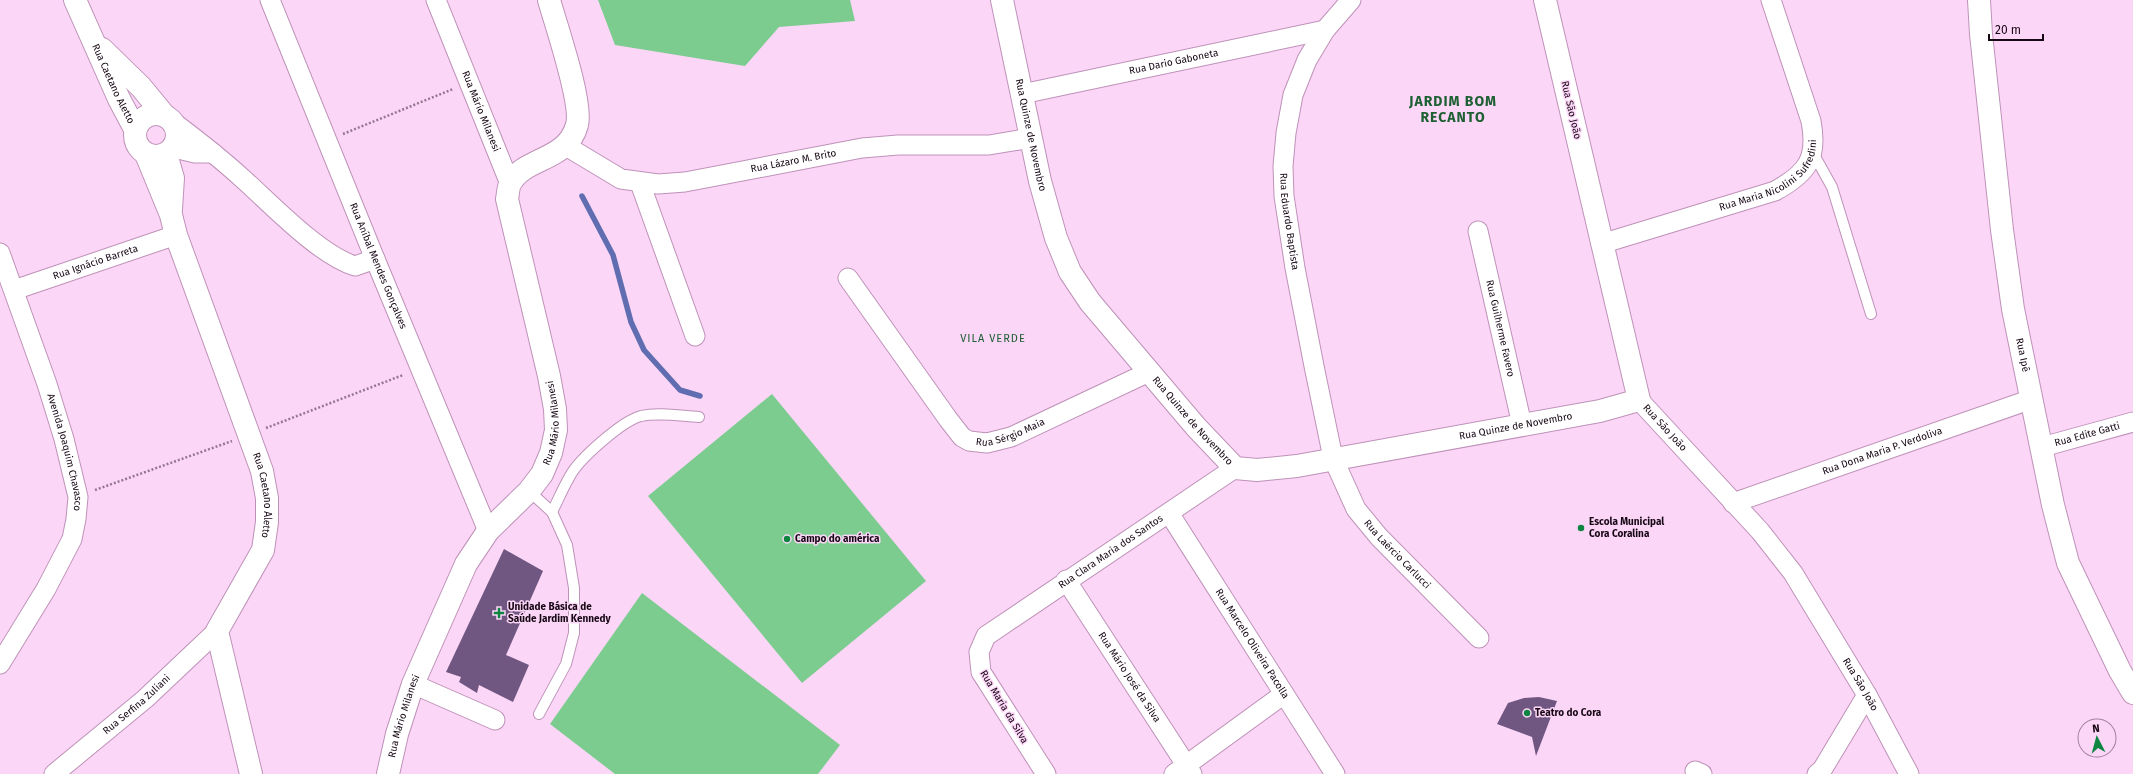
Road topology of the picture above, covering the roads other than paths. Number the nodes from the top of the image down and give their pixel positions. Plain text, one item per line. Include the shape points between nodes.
1 (75, 0) edge
2 (270, 0) edge
3 (436, 0) edge
4 (549, 0) edge
5 (1002, 0) edge
6 (1351, 0) edge
7 (1545, 0) edge
8 (1771, 0) edge
9 (1979, 0) edge
10 (1325, 30) junction
11 (92, 37) junction
12 (1022, 94) junction
13 (168, 118) junction
14 (135, 129) junction
15 (1031, 138) junction
16 (566, 146) junction
17 (162, 152) junction
18 (1813, 152) junction
19 (213, 153) junction
20 (640, 183) junction
21 (510, 184) junction
22 (173, 225) junction
23 (1478, 231) dead end
24 (1601, 244) junction
25 (0, 253) edge
26 (375, 259) junction
27 (848, 278) dead end
28 (14, 290) junction
29 (1871, 314) dead end
30 (695, 336) dead end
31 (1149, 372) junction
32 (2032, 399) junction
33 (1639, 400) junction
34 (699, 417) dead end
35 (2133, 422) edge
36 (1522, 425) junction
37 (2042, 447) junction
38 (1333, 458) junction
39 (1235, 468) junction
40 (530, 491) junction
41 (1733, 503) junction
42 (552, 512) junction
43 (1169, 513) junction
44 (488, 531) junction
45 (1066, 580) junction
46 (217, 631) junction
47 (986, 636) joint
48 (1479, 638) dead end
49 (0, 664) edge
50 (413, 684) junction
51 (2133, 693) edge
52 (1284, 694) junction
53 (1867, 695) junction
54 (539, 714) dead end
55 (495, 720) dead end
56 (1184, 771) edge
57 (54, 774) edge
58 (251, 774) edge
59 (388, 774) edge
60 (1046, 774) edge
61 (1335, 774) edge
62 (1817, 774) edge
63 (1909, 774) edge

1 - 11 street, Rua Caetano Aletto
2 - 26 street, Rua Aníbal Mendes Gonçalves
3 - 21 street, Rua Mário Milanesi
4 - 16 street via 566,58 577,111 577,123
5 - 12 street, Rua Quinze de Novembro
6 - 10 street, Rua Eduardo Baptista
7 - 24 street, Rua São João
8 - 18 street, Rua Maria Nicolini Sufredini via 1811,121
9 - 32 street, Rua Ipê via 2002,230 2013,309
10 - 12 street, Rua Dario Gaboneta
10 - 38 street, Rua Eduardo Baptista via 1307,60 1293,95 1283,166 1284,196 1295,268
11 - 13 street, Rua Caetano Aletto
11 - 14 street, Rua Caetano Aletto
12 - 15 street, Rua Quinze de Novembro
13 - 14 street via 152,114 142,119
13 - 17 street via 177,130 178,139
13 - 19 street
14 - 17 street via 138,148
15 - 20 street, Rua Lázaro M. Brito via 989,144 862,148 685,182
15 - 31 street, Rua Quinze de Novembro via 1056,238 1070,272 1090,302
16 - 20 street, Rua Lázaro M. Brito via 621,179
16 - 21 street via 521,172
17 - 19 street
17 - 22 street, Rua Caetano Aletto via 173,178
18 - 24 street, Rua Maria Nicolini Sufredini via 1794,181 1775,191
18 - 29 lane via 1832,187
19 - 26 street via 273,208 338,259 355,266
20 - 30 street
21 - 40 street, Rua Mário Milanesi via 507,199 555,409 556,430 551,453 542,474
22 - 28 street, Rua Ignácio Barreta
22 - 46 street, Rua Caetano Aletto via 262,471 267,498 263,550
23 - 36 street, Rua Guilherme Favero
24 - 33 street, Rua São João
25 - 28 street, Avenida Joaquim Chavasco
26 - 44 street, Rua Aníbal Mendes Gonçalves
27 - 31 street, Rua Sérgio Maia via 948,420 968,441 987,443 1011,437
28 - 49 street, Avenida Joaquim Chavasco via 64,439 78,497 72,540 46,589
31 - 39 street, Rua Quinze de Novembro
32 - 37 street, Rua Ipê
32 - 41 street, Rua Dona Maria P. Verdoliva
33 - 36 street, Rua Quinze de Novembro via 1600,411
33 - 41 street, Rua São João
34 - 42 lane via 641,416 620,427 570,475
35 - 37 street, Rua Edite Gatti
36 - 38 street, Rua Quinze de Novembro
37 - 51 street, Rua Ipê via 2068,563
38 - 39 street, Rua Quinze de Novembro via 1276,469
38 - 48 street, Rua Laércio Carlucci via 1356,509 1379,537
39 - 43 street, Rua Clara Maria dos Santos
40 - 42 lane
40 - 44 street, Rua Mário Milanesi
41 - 53 street, Rua São João via 1760,531 1793,573
42 - 54 lane via 568,552 574,588 574,632 566,664
43 - 45 street, Rua Clara Maria dos Santos
43 - 52 street, Rua Marcelo Oliveira Pacolla
44 - 50 street, Rua Mário Milanesi via 466,564
45 - 47 street, Rua Clara Maria dos Santos
45 - 56 street, Rua Mário José da Silva
46 - 57 street, Rua Serfina Zuliani via 145,699
46 - 58 street
47 - 60 street, Rua Maria da Silva via 979,652 981,672
50 - 55 street
50 - 59 street, Rua Mário Milanesi via 397,734
52 - 56 street
52 - 61 street, Rua Marcelo Oliveira Pacolla
53 - 62 street via 1822,770
53 - 63 street, Rua São João

